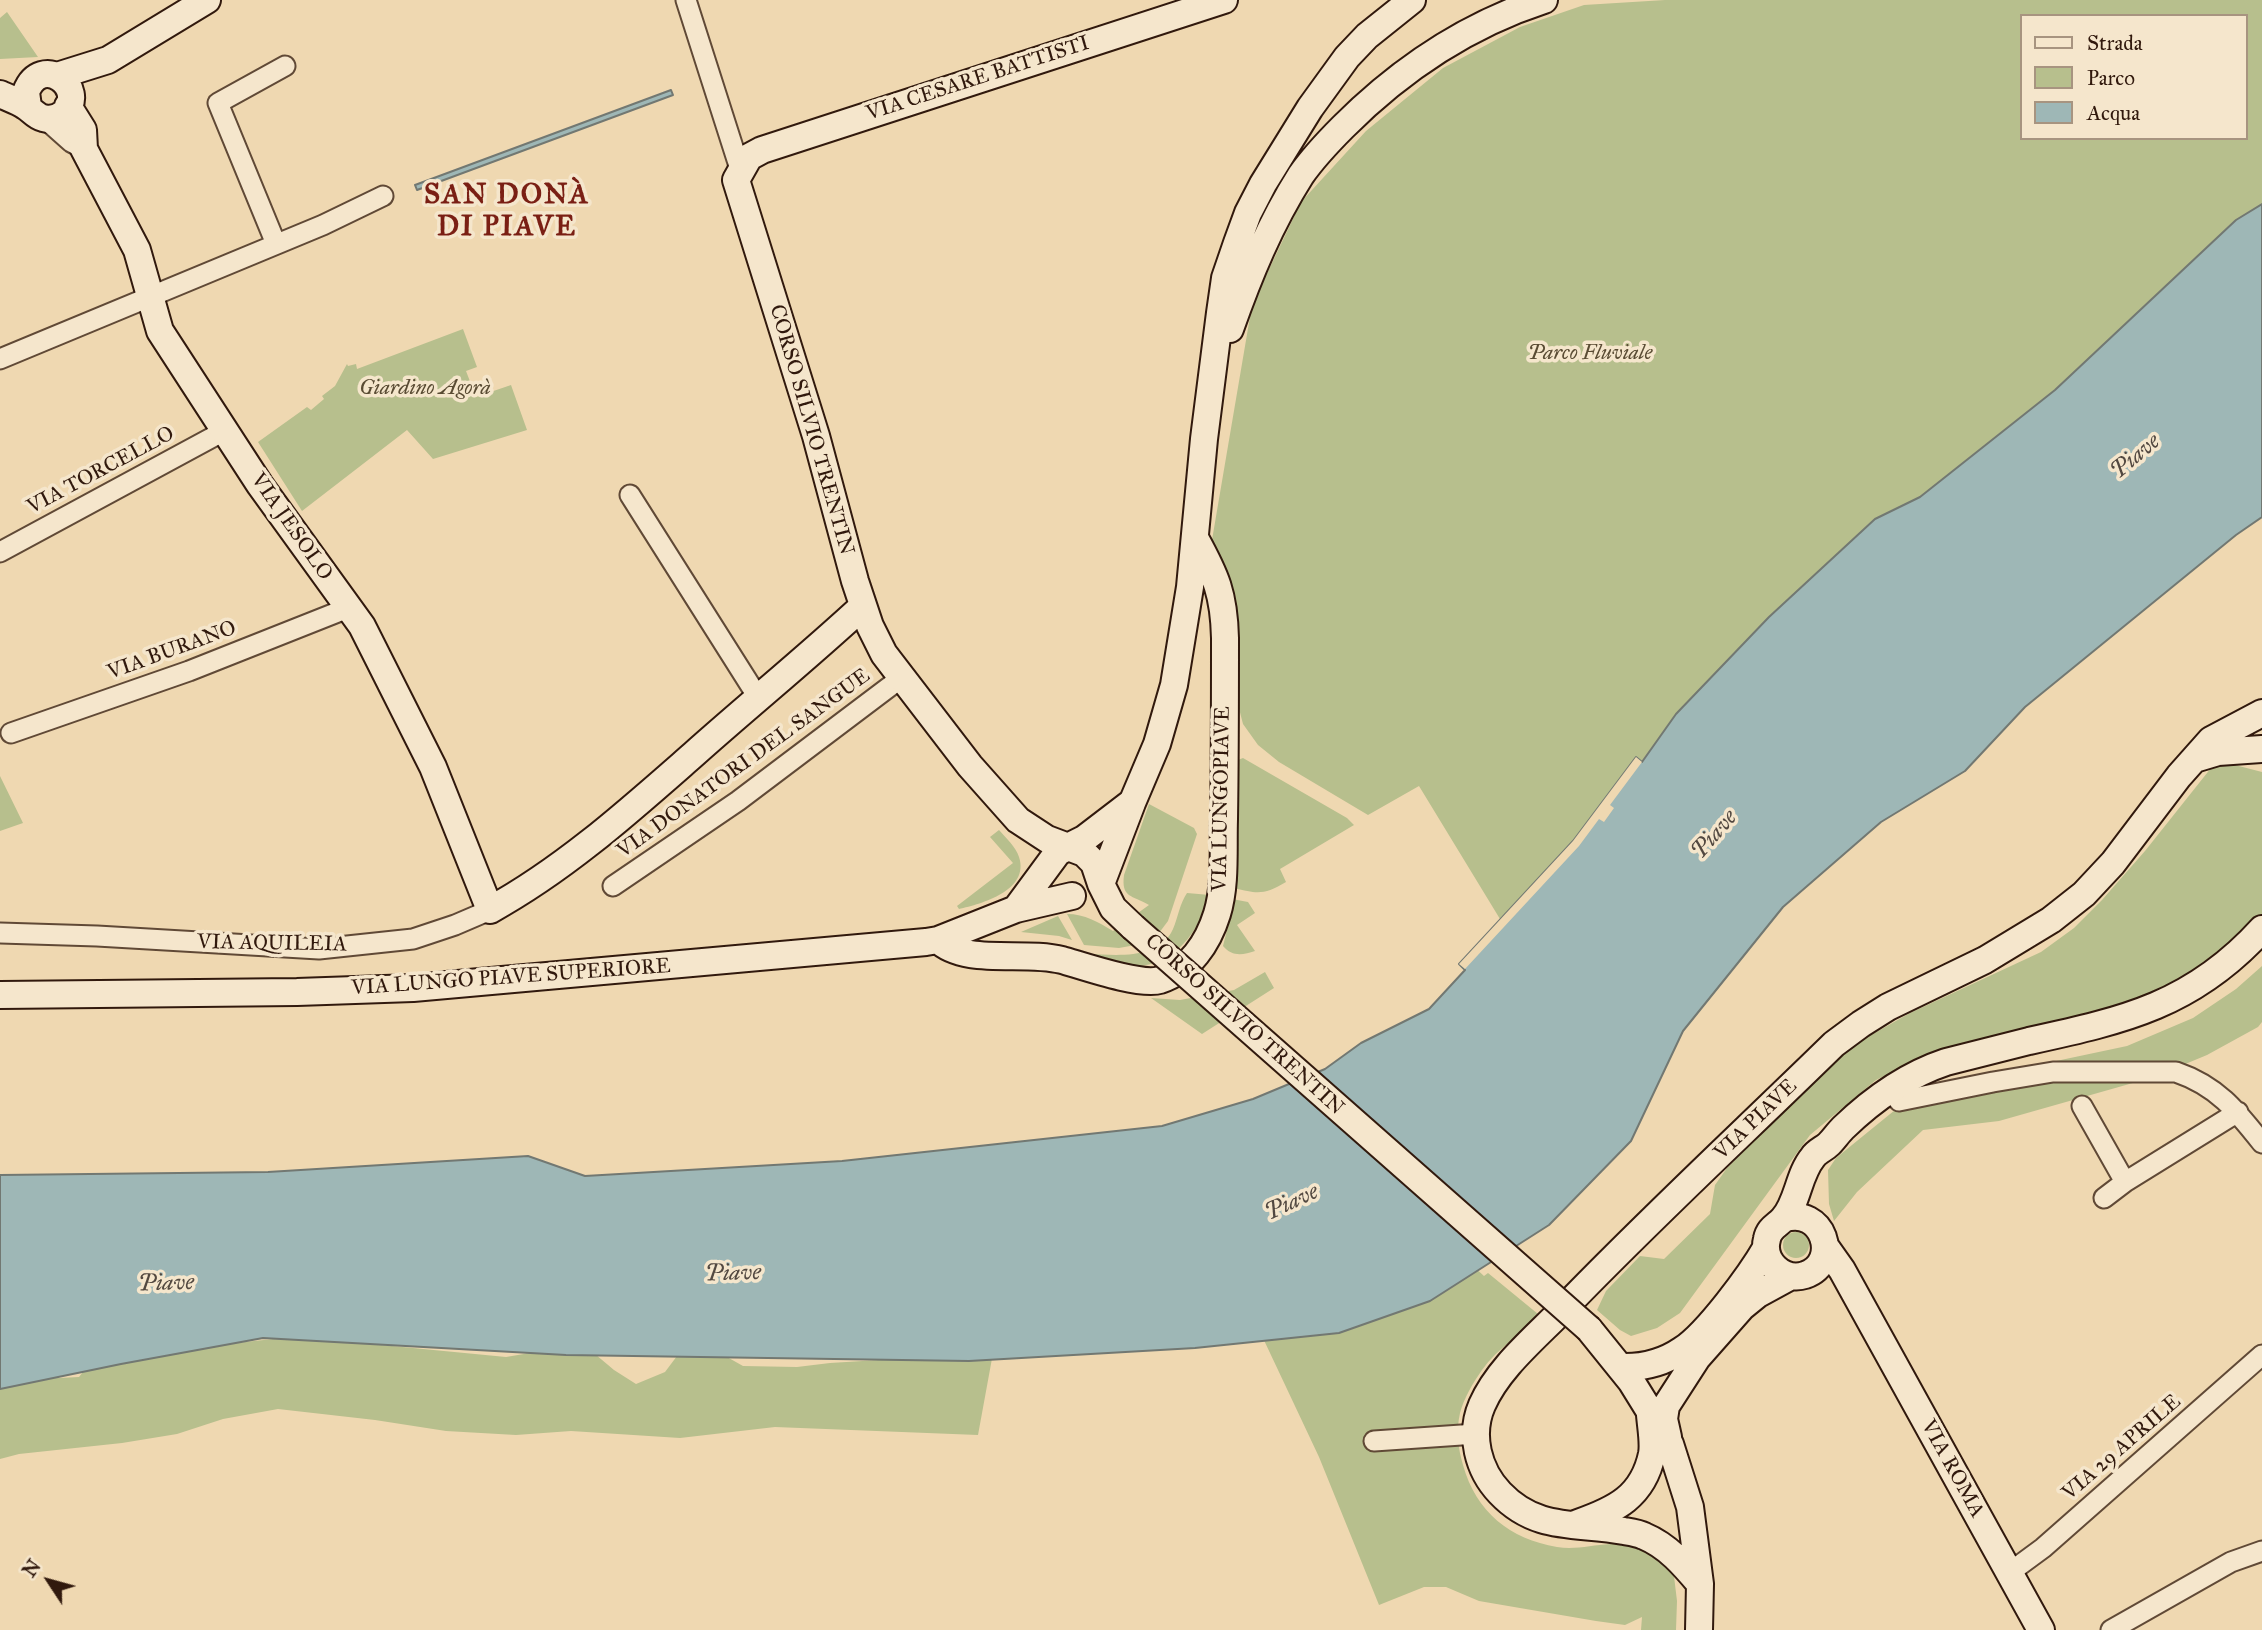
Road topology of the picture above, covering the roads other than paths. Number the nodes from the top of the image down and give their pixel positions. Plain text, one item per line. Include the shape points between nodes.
1 (207, 0) edge
2 (686, 0) edge
3 (1224, 0) edge
4 (1412, 0) edge
5 (1544, 0) edge
6 (285, 66) dead end
7 (0, 76) edge
8 (57, 90) junction
9 (0, 94) edge
10 (36, 113) junction
11 (84, 149) junction
12 (740, 169) junction
13 (383, 196) dead end
14 (276, 244) junction
15 (150, 298) junction
16 (1215, 355) junction
17 (0, 359) edge
18 (224, 431) junction
19 (630, 495) dead end
20 (1195, 538) junction
21 (0, 552) edge
22 (863, 606) junction
23 (348, 608) junction
24 (901, 678) junction
25 (759, 699) junction
26 (2262, 713) edge
27 (11, 733) dead end
28 (2262, 748) edge
29 (2193, 760) junction
30 (1132, 803) junction
31 (1018, 820) junction
32 (1070, 847) junction
33 (1045, 870) junction
34 (1101, 884) junction
35 (613, 886) dead end
36 (1072, 896) junction
37 (500, 904) junction
38 (1113, 908) junction
39 (1016, 909) junction
40 (2262, 929) edge
41 (0, 933) edge
42 (967, 942) junction
43 (0, 995) edge
44 (1899, 1101) dead end
45 (2082, 1106) dead end
46 (2238, 1112) junction
47 (2262, 1143) edge
48 (1829, 1144) junction
49 (2126, 1182) junction
50 (2104, 1198) dead end
51 (1783, 1219) junction
52 (1821, 1237) junction
53 (1766, 1248) junction
54 (1799, 1275) junction
55 (1863, 1309) junction
56 (2262, 1355) edge
57 (1620, 1367) junction
58 (1650, 1410) junction
59 (1476, 1434) junction
60 (1374, 1441) dead end
61 (1670, 1444) junction
62 (1573, 1525) junction
63 (2262, 1551) edge
64 (2009, 1573) junction
65 (1700, 1584) junction
66 (1699, 1630) edge
67 (2041, 1630) edge
68 (2111, 1630) edge

1 - 8 street
2 - 12 street, CORSO SILVIO TRENTIN
3 - 12 street, VIA CESARE BATTISTI via 762,150
4 - 16 street via 1347,57 1263,184 1225,278
5 - 16 street via 1448,43 1383,90 1329,141 1275,219 1226,339
6 - 14 street via 218,103
7 - 8 street
8 - 10 street via 60,116
8 - 10 street via 26,92
8 - 11 street, VIA JESOLO via 83,130
9 - 10 street
10 - 11 street, VIA JESOLO
11 - 15 street, VIA JESOLO via 137,250
12 - 22 street, CORSO SILVIO TRENTIN via 736,180 739,192 816,436
13 - 14 street
14 - 15 street
15 - 17 street
15 - 18 street, VIA JESOLO via 160,331
16 - 20 street
18 - 21 street, VIA TORCELLO
18 - 23 street, VIA JESOLO
19 - 25 street
20 - 30 street via 1174,685 1157,744
20 - 42 street, VIA LUNGOPIAVE via 1215,575 1224,609 1222,880 1217,915 1203,946 1189,963 1157,981 1108,974 1057,959 997,956
22 - 24 street, CORSO SILVIO TRENTIN via 884,654
22 - 25 street, VIA AQUILEIA
23 - 27 street, VIA BURANO via 189,671
23 - 37 street, VIA JESOLO via 362,626
24 - 31 street, CORSO SILVIO TRENTIN
24 - 35 street, VIA DONATORI DEL SANGUE via 738,801
25 - 37 street, VIA AQUILEIA via 572,858
26 - 29 street, VIA PIAVE via 2211,740
28 - 29 street via 2218,752
29 - 59 street, VIA PIAVE via 2084,894 1985,960 1888,1007 1834,1044 1506,1368 1481,1408
30 - 32 street
30 - 34 street
31 - 32 street, CORSO SILVIO TRENTIN
31 - 33 street, CORSO SILVIO TRENTIN
32 - 33 street via 1058,852
32 - 34 street, CORSO SILVIO TRENTIN via 1094,863
33 - 36 street, CORSO SILVIO TRENTIN
33 - 39 street
34 - 38 street, CORSO SILVIO TRENTIN
36 - 38 street, CORSO SILVIO TRENTIN
36 - 39 street, VIA LUNGO PIAVE SUPERIORE
37 - 41 street, VIA AQUILEIA via 413,939 319,948
38 - 57 street, CORSO SILVIO TRENTIN, bridge via 1588,1329
39 - 42 street, VIA LUNGO PIAVE SUPERIORE
40 - 48 street via 2207,979 2140,1013 1927,1068 1890,1090
42 - 43 street, VIA LUNGO PIAVE SUPERIORE via 939,940 413,988
44 - 46 street via 2053,1072 2157,1071 2191,1077 2220,1094
45 - 49 street
46 - 47 street
46 - 49 street
48 - 51 street via 1804,1168
48 - 52 street via 1812,1186
49 - 50 street
51 - 52 street via 1810,1221
51 - 53 street via 1770,1232
52 - 54 street via 1821,1262
52 - 55 street, VIA ROMA
53 - 54 street via 1773,1267
53 - 57 street via 1722,1308 1684,1349 1646,1367
54 - 55 street, VIA ROMA via 1833,1286
54 - 61 street via 1758,1294 1742,1307 1697,1358 1666,1406
55 - 64 street, VIA ROMA
56 - 64 street, VIA 29 APRILE
57 - 58 street, CORSO SILVIO TRENTIN
58 - 61 street, CORSO SILVIO TRENTIN
58 - 62 street, VIA PIAVE via 1652,1453 1640,1483 1625,1502
59 - 60 street
59 - 62 street, VIA PIAVE via 1483,1468 1501,1494 1538,1519
61 - 65 street via 1690,1507
62 - 65 street, VIA PIAVE via 1643,1535 1674,1554
63 - 68 street via 2231,1562
64 - 67 street, VIA ROMA
65 - 66 street

